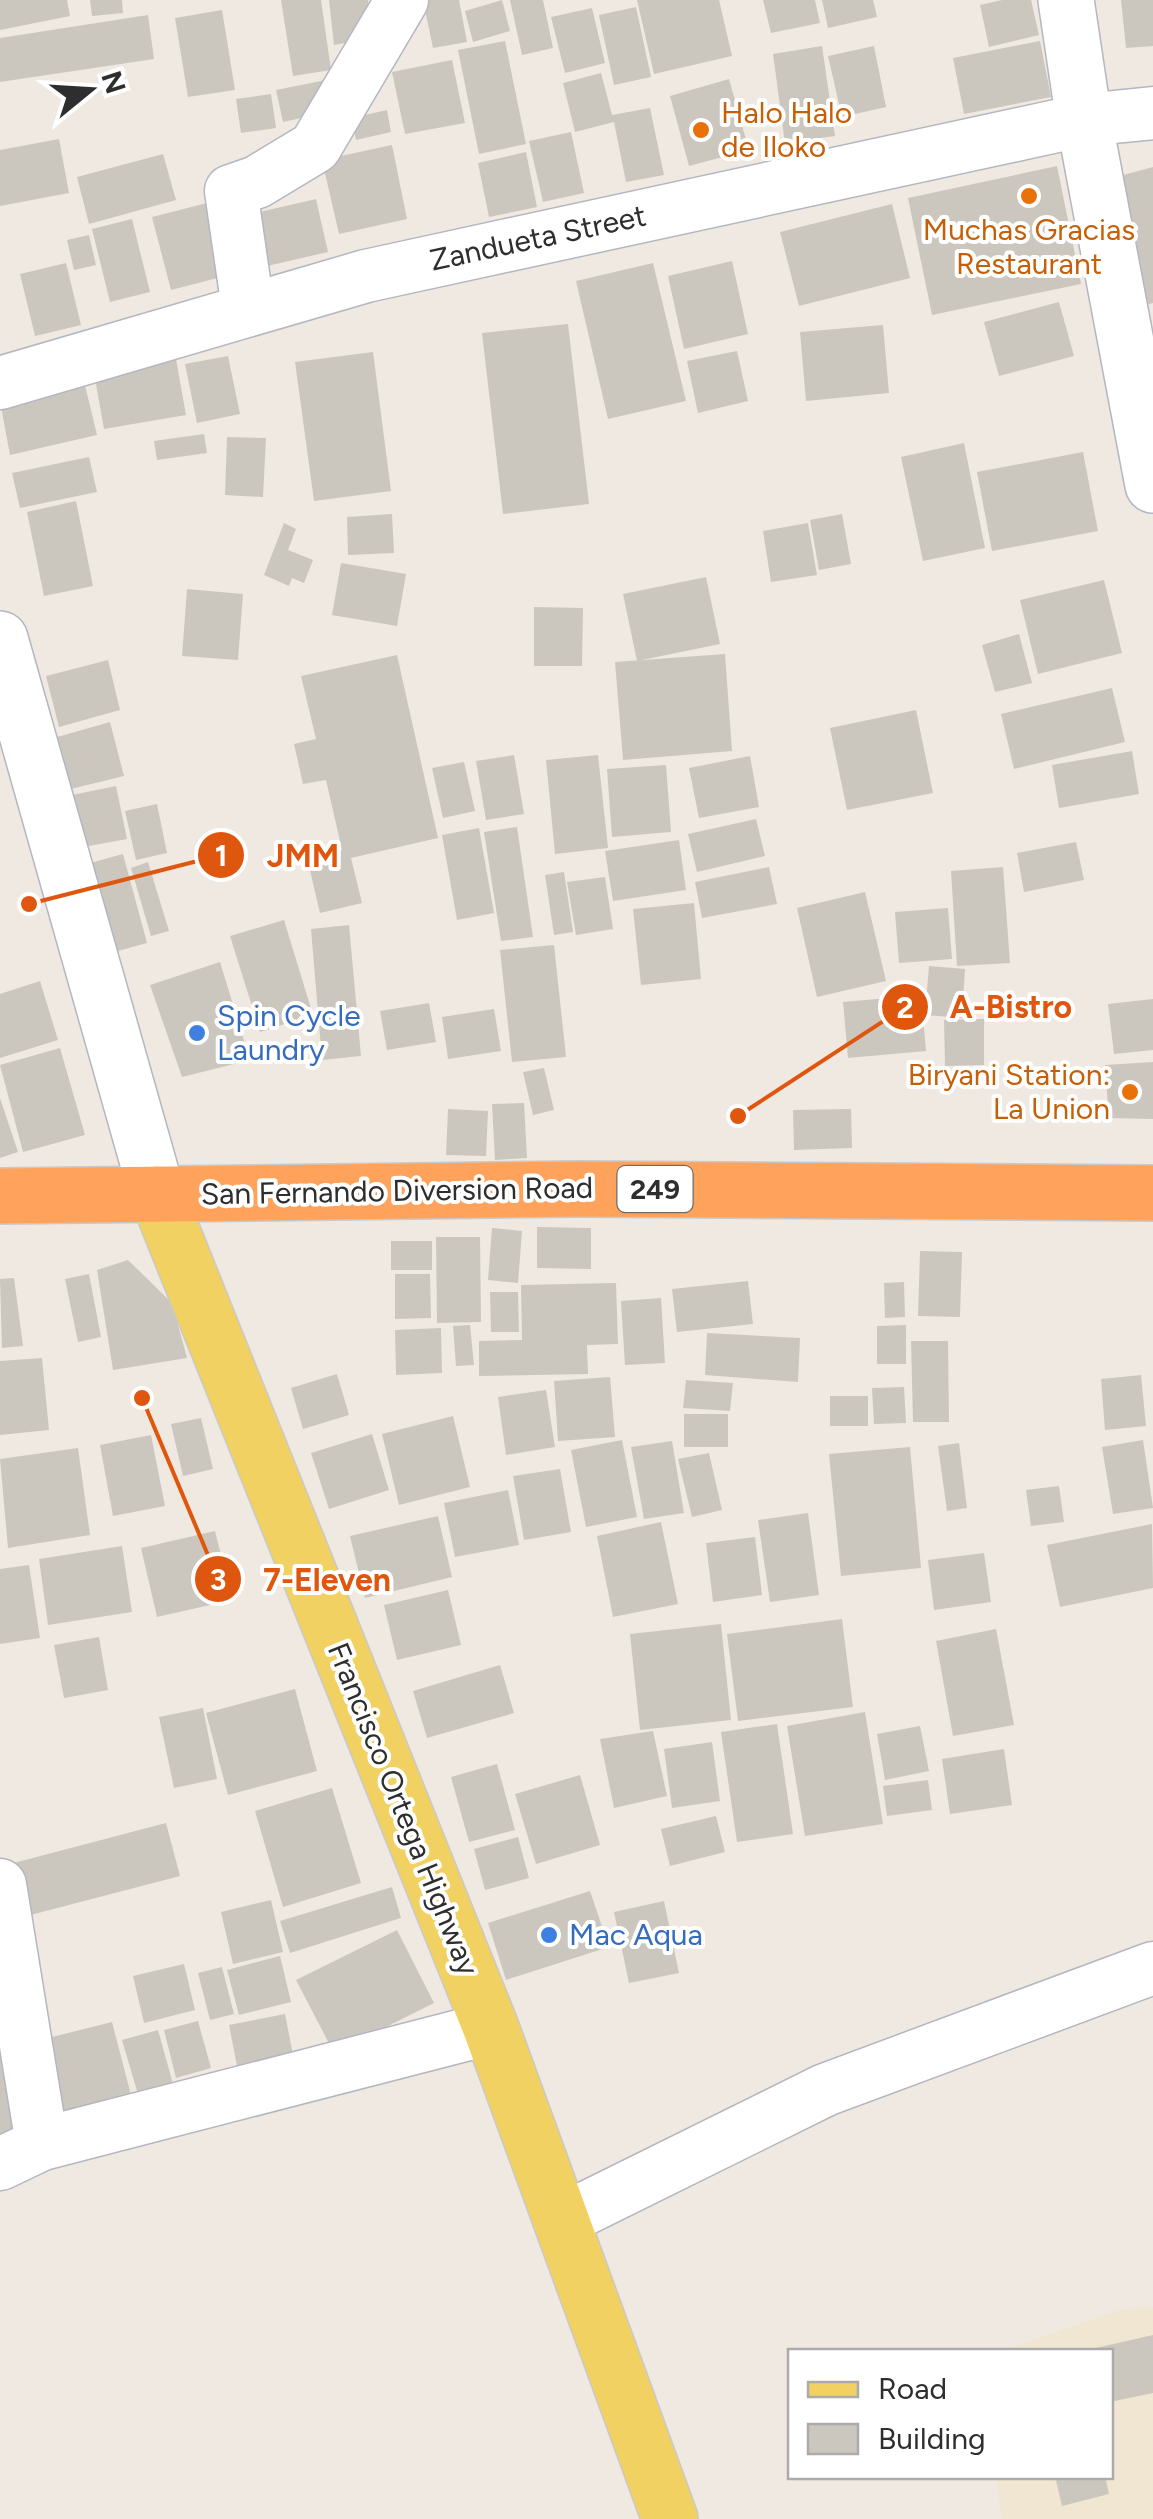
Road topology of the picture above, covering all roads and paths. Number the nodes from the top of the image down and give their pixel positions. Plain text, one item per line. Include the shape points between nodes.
1 (402, 0) edge
2 (1066, 0) edge
3 (1153, 113) edge
4 (1084, 120) junction
5 (248, 308) junction
6 (0, 383) edge
7 (1153, 485) edge
8 (0, 639) edge
9 (1153, 1193) edge
10 (158, 1194) junction
11 (0, 1196) edge
12 (0, 1885) edge
13 (1153, 1968) edge
14 (491, 2028) junction
15 (21, 2154) edge
16 (560, 2221) junction
17 (668, 2518) edge

1 - 5 street via 315,147 231,191
2 - 4 main road
3 - 4 street, Zandueta Street
4 - 5 street, Zandueta Street via 366,276
4 - 7 main road
5 - 6 street, Zandueta Street
8 - 10 main road, Francisco Ortega Highway
9 - 10 highway, San Fernando Diversion Road / 249 via 578,1188
10 - 11 highway, San Fernando Diversion Road / 249
10 - 14 main road, Francisco Ortega Highway
12 - 15 street
13 - 16 street via 825,2090
14 - 15 street
14 - 16 main road, Francisco Ortega Highway
16 - 17 main road, Francisco Ortega Highway

